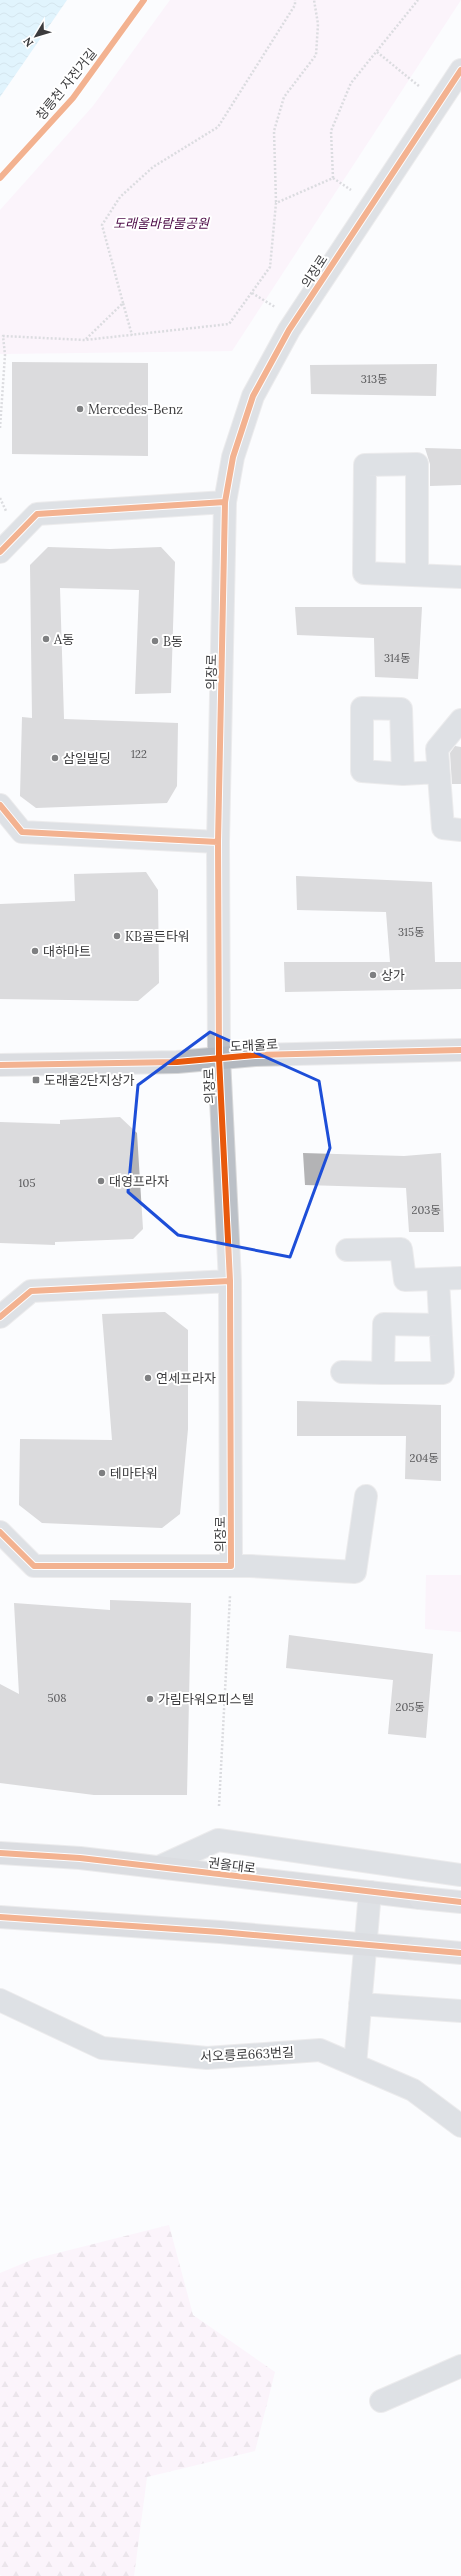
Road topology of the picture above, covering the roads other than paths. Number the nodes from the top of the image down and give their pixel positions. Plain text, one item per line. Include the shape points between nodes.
1 (461, 70) edge
2 (225, 502) junction
3 (0, 552) edge
4 (417, 574) junction
5 (461, 577) edge
6 (461, 720) edge
7 (437, 772) junction
8 (403, 774) dead end
9 (0, 806) edge
10 (461, 830) edge
11 (218, 842) junction
12 (461, 1050) edge
13 (219, 1058) junction
14 (0, 1065) edge
15 (347, 1250) dead end
16 (461, 1278) edge
17 (438, 1279) junction
18 (230, 1281) junction
19 (0, 1317) edge
20 (440, 1325) junction
21 (342, 1372) dead end
22 (383, 1373) junction
23 (366, 1496) dead end
24 (0, 1532) edge
25 (231, 1566) junction
26 (0, 1853) edge
27 (159, 1867) junction
28 (461, 1875) edge
29 (370, 1892) junction
30 (420, 1898) joint
31 (461, 1902) edge
32 (0, 1917) edge
33 (365, 1945) junction
34 (418, 1949) joint
35 (461, 1953) edge
36 (0, 2000) edge
37 (360, 2004) junction
38 (461, 2011) edge
39 (355, 2065) junction
40 (461, 2126) edge
41 (461, 2366) edge
42 (381, 2401) dead end

1 - 2 street, 의장로 via 289,330 253,396 233,457
2 - 3 street via 37,514
2 - 11 street, 의장로
4 - 4 street via 364,573 365,465 417,464
4 - 5 street
6 - 7 street via 437,749
7 - 8 street
7 - 10 street via 443,828
9 - 11 street via 22,832
11 - 13 street, 의장로
12 - 13 main road, 도래울로
13 - 14 main road, 도래울로 via 177,1062
13 - 18 street, 의장로
15 - 17 street via 401,1249 405,1280
16 - 17 street
17 - 20 street
18 - 19 street via 31,1291
18 - 25 street, 의장로
20 - 22 street via 384,1324
20 - 22 street via 442,1373
21 - 22 street
23 - 25 street via 355,1572
24 - 25 street, 의장로 via 34,1566
26 - 27 main road, 권율대로 via 80,1858
27 - 28 street via 218,1840
27 - 29 main road, 권율대로
29 - 30 main road, 권율대로
29 - 33 street
30 - 31 highway, 권율대로
32 - 33 main road
33 - 34 main road
33 - 37 street
34 - 35 highway
36 - 39 street, 서오릉로663번길 via 102,2048 207,2058 320,2050
37 - 38 street
37 - 39 street
39 - 40 street, 서오릉로663번길 via 412,2090
41 - 42 street

